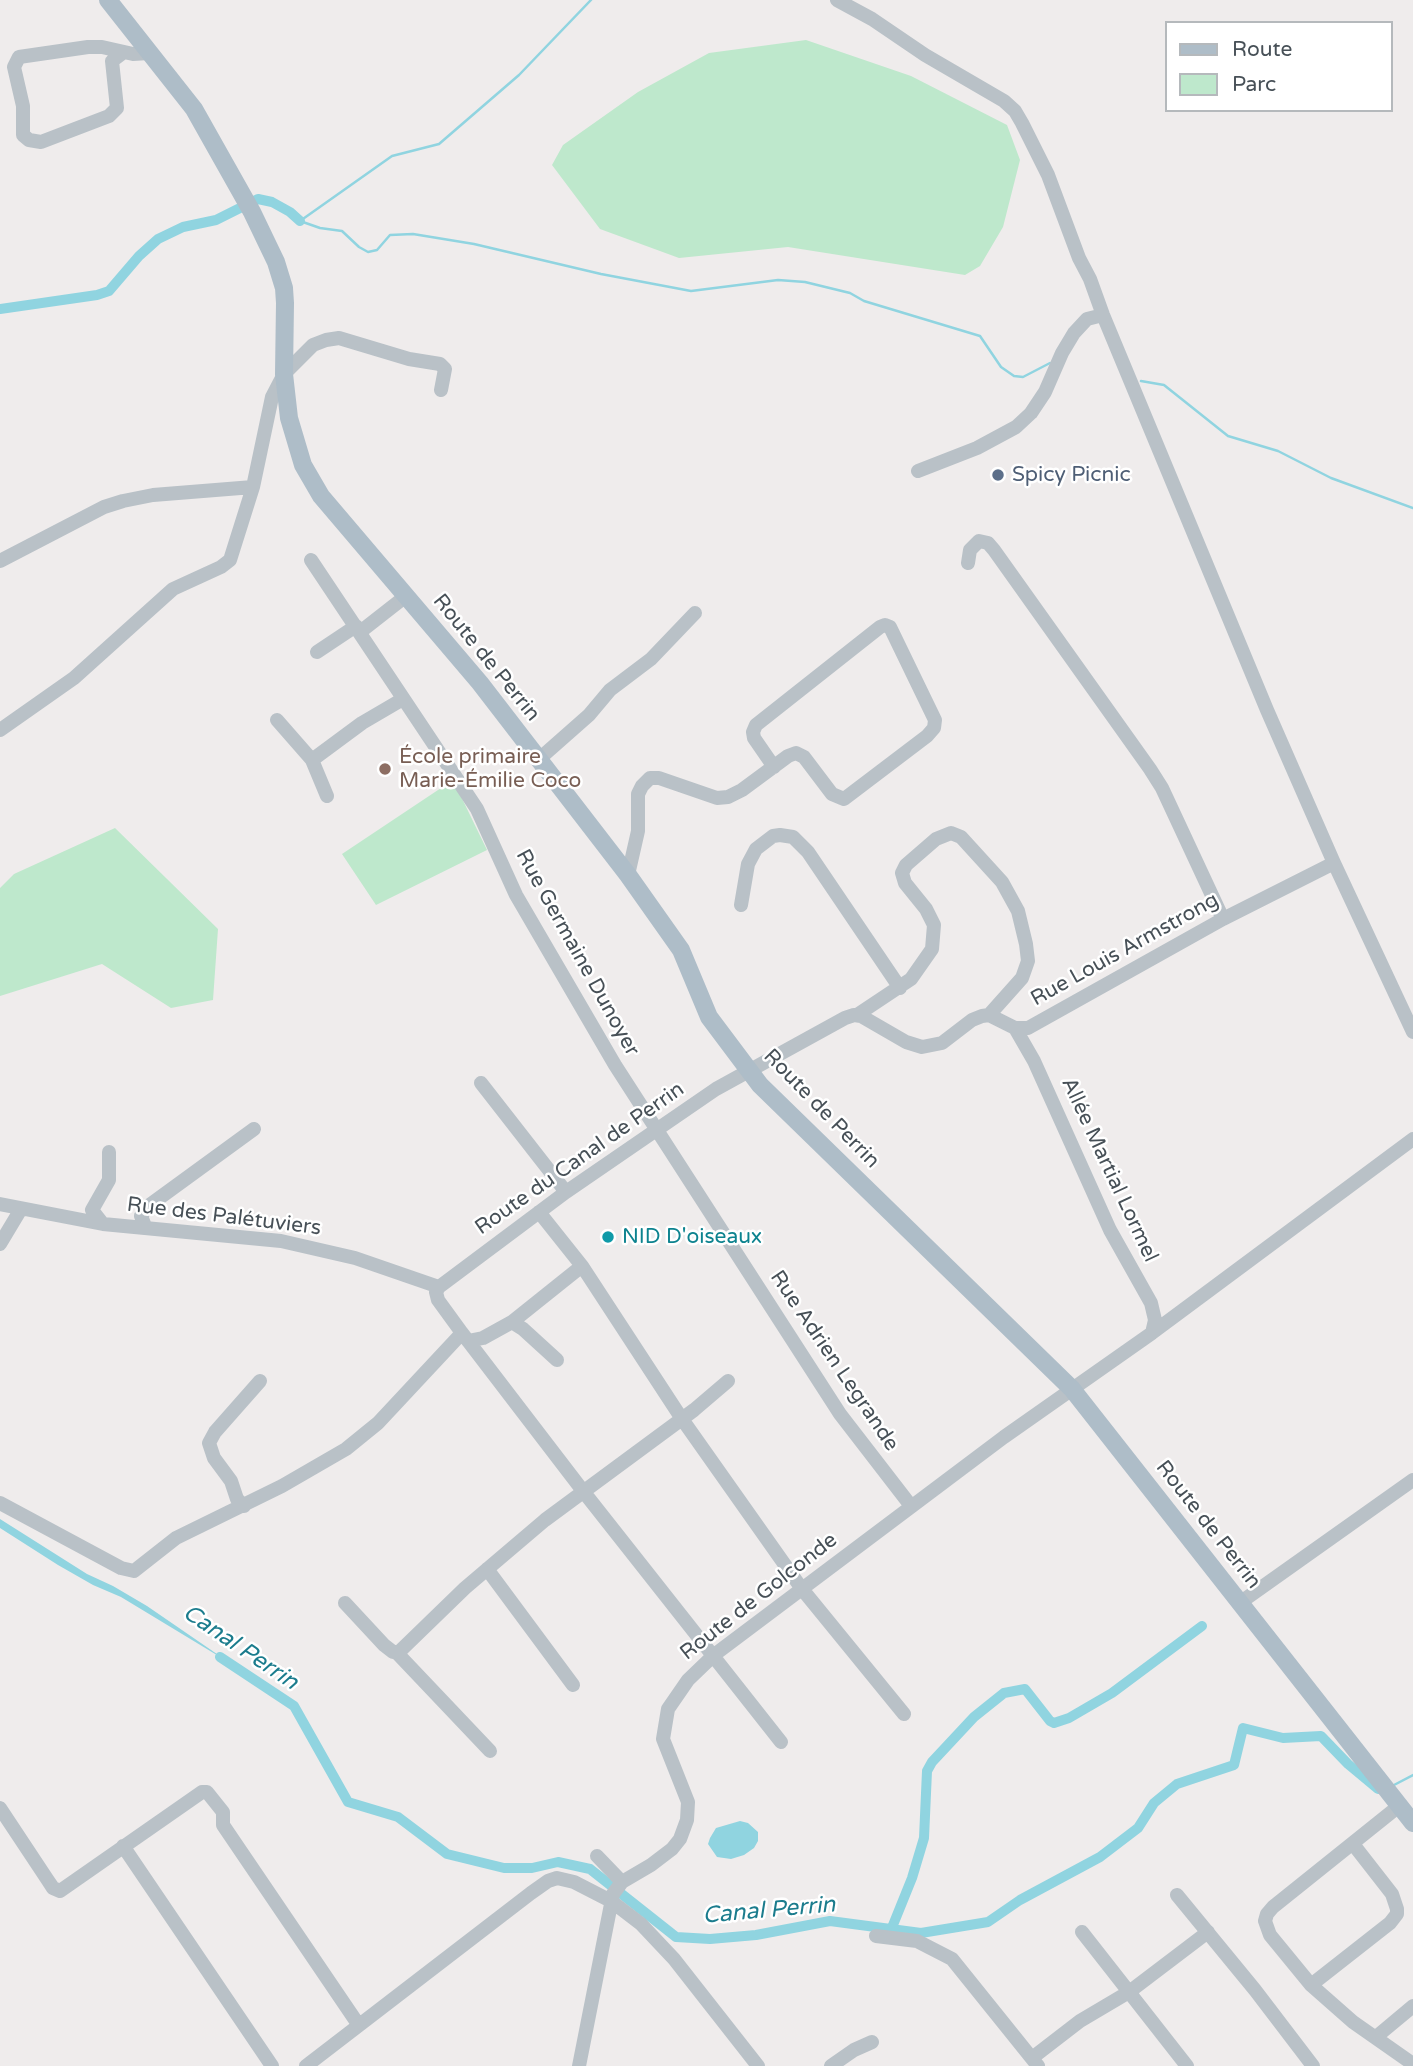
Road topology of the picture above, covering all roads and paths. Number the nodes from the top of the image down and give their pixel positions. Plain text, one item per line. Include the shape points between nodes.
1 (108, 0) edge
2 (837, 0) edge
3 (124, 52) junction
4 (149, 53) junction
5 (1103, 315) junction
6 (284, 374) junction
7 (441, 390) dead end
8 (918, 471) dead end
9 (253, 486) junction
10 (311, 560) dead end
11 (0, 561) edge
12 (968, 563) dead end
13 (406, 596) junction
14 (695, 613) dead end
15 (358, 629) junction
16 (317, 652) dead end
17 (403, 699) junction
18 (277, 720) dead end
19 (0, 730) edge
20 (312, 760) junction
21 (538, 760) junction
22 (774, 767) junction
23 (327, 796) dead end
24 (1334, 863) junction
25 (628, 875) junction
26 (741, 905) dead end
27 (1223, 919) junction
28 (900, 988) junction
29 (857, 1015) junction
30 (989, 1016) junction
31 (1016, 1028) junction
32 (1413, 1032) edge
33 (750, 1072) junction
34 (481, 1083) dead end
35 (254, 1129) dead end
36 (657, 1129) junction
37 (1413, 1139) edge
38 (109, 1152) dead end
39 (566, 1192) junction
40 (0, 1204) edge
41 (21, 1209) junction
42 (539, 1212) junction
43 (103, 1224) junction
44 (145, 1226) junction
45 (0, 1244) edge
46 (582, 1266) junction
47 (439, 1287) junction
48 (512, 1322) junction
49 (1152, 1332) junction
50 (465, 1337) junction
51 (557, 1360) dead end
52 (260, 1381) dead end
53 (728, 1381) dead end
54 (1072, 1389) junction
55 (682, 1419) junction
56 (1413, 1480) edge
57 (583, 1491) junction
58 (0, 1503) edge
59 (244, 1506) junction
60 (911, 1506) junction
61 (487, 1569) junction
62 (802, 1588) junction
63 (1241, 1602) junction
64 (345, 1603) dead end
65 (397, 1653) junction
66 (714, 1655) junction
67 (573, 1685) dead end
68 (904, 1714) dead end
69 (781, 1742) dead end
70 (490, 1751) dead end
71 (1391, 1795) junction
72 (0, 1808) edge
73 (1413, 1823) edge
74 (1353, 1844) junction
75 (123, 1846) junction
76 (597, 1856) dead end
77 (622, 1882) junction
78 (1177, 1895) dead end
79 (611, 1901) junction
80 (1082, 1932) dead end
81 (1208, 1932) junction
82 (876, 1936) dead end
83 (1311, 1985) junction
84 (1129, 1992) junction
85 (1413, 2006) edge
86 (358, 2024) junction
87 (1376, 2037) junction
88 (872, 2042) dead end
89 (1035, 2062) edge
90 (1413, 2064) edge
91 (272, 2066) edge
92 (306, 2066) edge
93 (579, 2066) edge
94 (758, 2066) edge
95 (831, 2066) edge
96 (1187, 2066) edge
97 (1313, 2066) edge

1 - 4 main road, Route de Perrin
2 - 5 street via 1015,111 1048,175
3 - 3 street via 88,47 19,57 15,67 23,135 41,142 109,116 117,108 112,61
3 - 4 street
4 - 6 main road, Route de Perrin via 194,108 276,262 284,288
5 - 8 street via 1087,319 1074,332 1045,392 1016,427 978,449
5 - 24 street
6 - 7 street via 313,345 339,338 440,364 444,369
6 - 9 street via 272,397
6 - 13 main road, Route de Perrin via 289,418 311,481 335,516
9 - 11 street via 123,501
9 - 19 street via 228,562 173,589 74,678
10 - 15 street, Rue Germaine Dunoyer
12 - 27 street via 970,550 979,541 994,550 1156,779
13 - 15 street
13 - 21 main road, Route de Perrin
14 - 21 street via 651,659 612,688
15 - 16 street
15 - 17 street, Rue Germaine Dunoyer
17 - 20 street
17 - 36 street, Rue Germaine Dunoyer via 477,809 516,895
18 - 20 street
20 - 23 street
21 - 25 main road, Route de Perrin
22 - 22 street via 799,754 832,794 844,799 933,731 933,716 890,627 880,627 756,725 754,738
22 - 25 street via 728,797 717,798 659,778 647,780 638,794 638,831
24 - 27 street, Rue Louis Armstrong
24 - 32 street
25 - 33 main road, Route de Perrin via 681,950 709,1017
26 - 28 street via 748,864 756,849 773,836 793,837 808,852
27 - 31 street, Rue Louis Armstrong via 1033,1026
28 - 29 street
28 - 30 street via 927,959 934,932 926,909 903,880 904,869 941,835 956,834 1002,882 1018,911 1026,944 1028,961 1022,978
29 - 30 street via 922,1046 942,1043 977,1018
29 - 33 street via 838,1021
30 - 31 street, Rue Louis Armstrong
31 - 49 street, Allée Martial Lormel via 1110,1230 1151,1303
33 - 36 street, Route du Canal de Perrin
33 - 54 main road, Route de Perrin
34 - 39 street
35 - 44 street via 147,1207 141,1216
36 - 39 street, Route du Canal de Perrin
36 - 60 street, Rue Adrien Legrande via 833,1403
37 - 49 street, Route de Golconde
38 - 43 street via 109,1180 92,1207
39 - 42 street, Route du Canal de Perrin
40 - 41 street, Rue des Palétuviers
41 - 43 street, Rue des Palétuviers
41 - 45 street
42 - 46 street
42 - 47 street, Route du Canal de Perrin
43 - 44 street, Rue des Palétuviers
44 - 47 street, Rue des Palétuviers via 316,1247
46 - 48 street
46 - 55 street
47 - 50 street via 438,1300
48 - 50 street via 483,1338
48 - 51 street
49 - 54 street, Route de Golconde
50 - 57 street
50 - 59 street via 365,1435
52 - 59 street via 209,1443
53 - 55 street
54 - 60 street, Route de Golconde
54 - 63 main road, Route de Perrin
55 - 57 street
55 - 62 street
56 - 63 street
57 - 61 street
57 - 66 street
58 - 59 street via 131,1571 182,1534
60 - 62 street, Route de Golconde
61 - 65 street
61 - 67 street
62 - 66 street, Route de Golconde
62 - 68 street
63 - 71 main road, Route de Perrin
64 - 65 street
65 - 70 street
66 - 69 street
66 - 77 street, Route de Golconde via 679,1691 663,1727 667,1752 688,1802 684,1830 663,1857
71 - 73 main road, Route de Perrin
71 - 74 street
72 - 75 street via 59,1891
74 - 83 street via 1392,1894 1397,1914
74 - 83 street via 1266,1916 1270,1935
75 - 86 street via 207,1791 223,1813 222,1823
75 - 91 street
76 - 77 street
77 - 79 street, Route de Golconde
78 - 81 street
79 - 86 street via 569,1880 548,1881
79 - 93 street, Route de Golconde
79 - 94 street via 663,1946
80 - 84 street
81 - 84 street
81 - 97 street
82 - 89 street via 918,1941 953,1959
83 - 87 street
84 - 89 street via 1080,2021
84 - 96 street
85 - 87 street
86 - 92 street
87 - 90 street
88 - 95 street

